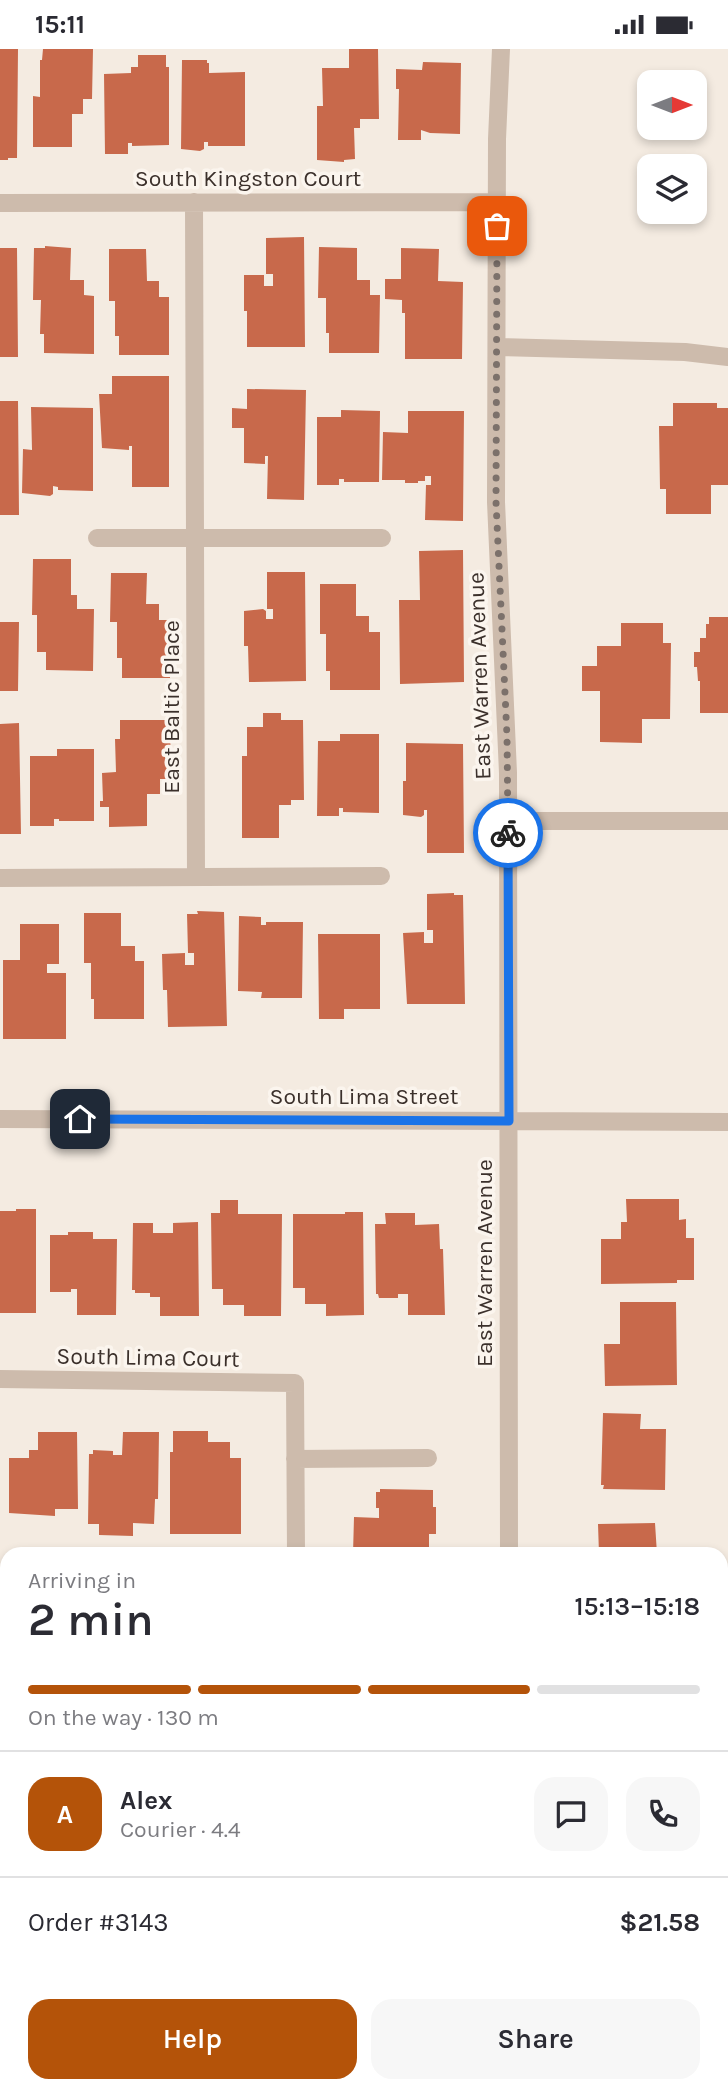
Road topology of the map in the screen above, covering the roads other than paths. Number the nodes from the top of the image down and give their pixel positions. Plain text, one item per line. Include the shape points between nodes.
1 (501, 49) edge
2 (194, 202) junction
3 (497, 202) junction
4 (0, 203) edge
5 (497, 347) junction
6 (728, 357) edge
7 (194, 537) junction
8 (97, 538) dead end
9 (382, 538) dead end
10 (508, 821) junction
11 (728, 821) edge
12 (196, 876) junction
13 (381, 876) dead end
14 (0, 878) edge
15 (0, 1119) edge
16 (509, 1121) junction
17 (728, 1122) edge
18 (0, 1379) edge
19 (428, 1458) dead end
20 (295, 1459) junction
21 (296, 1547) edge
22 (509, 1547) edge

1 - 3 street, East Warren Avenue
2 - 3 street, South Kingston Court
2 - 4 street, South Kingston Court
2 - 7 street, East Baltic Place
3 - 5 street, East Warren Avenue
5 - 6 street
5 - 10 street, East Warren Avenue via 496,502
7 - 8 street
7 - 9 street
7 - 12 street, East Baltic Place
10 - 11 street
10 - 16 street, East Warren Avenue
12 - 13 street
12 - 14 street
15 - 16 street, South Lima Street
16 - 17 street, South Lima Street
16 - 22 street, East Warren Avenue
18 - 20 street, South Lima Court via 295,1383
19 - 20 street
20 - 21 street

